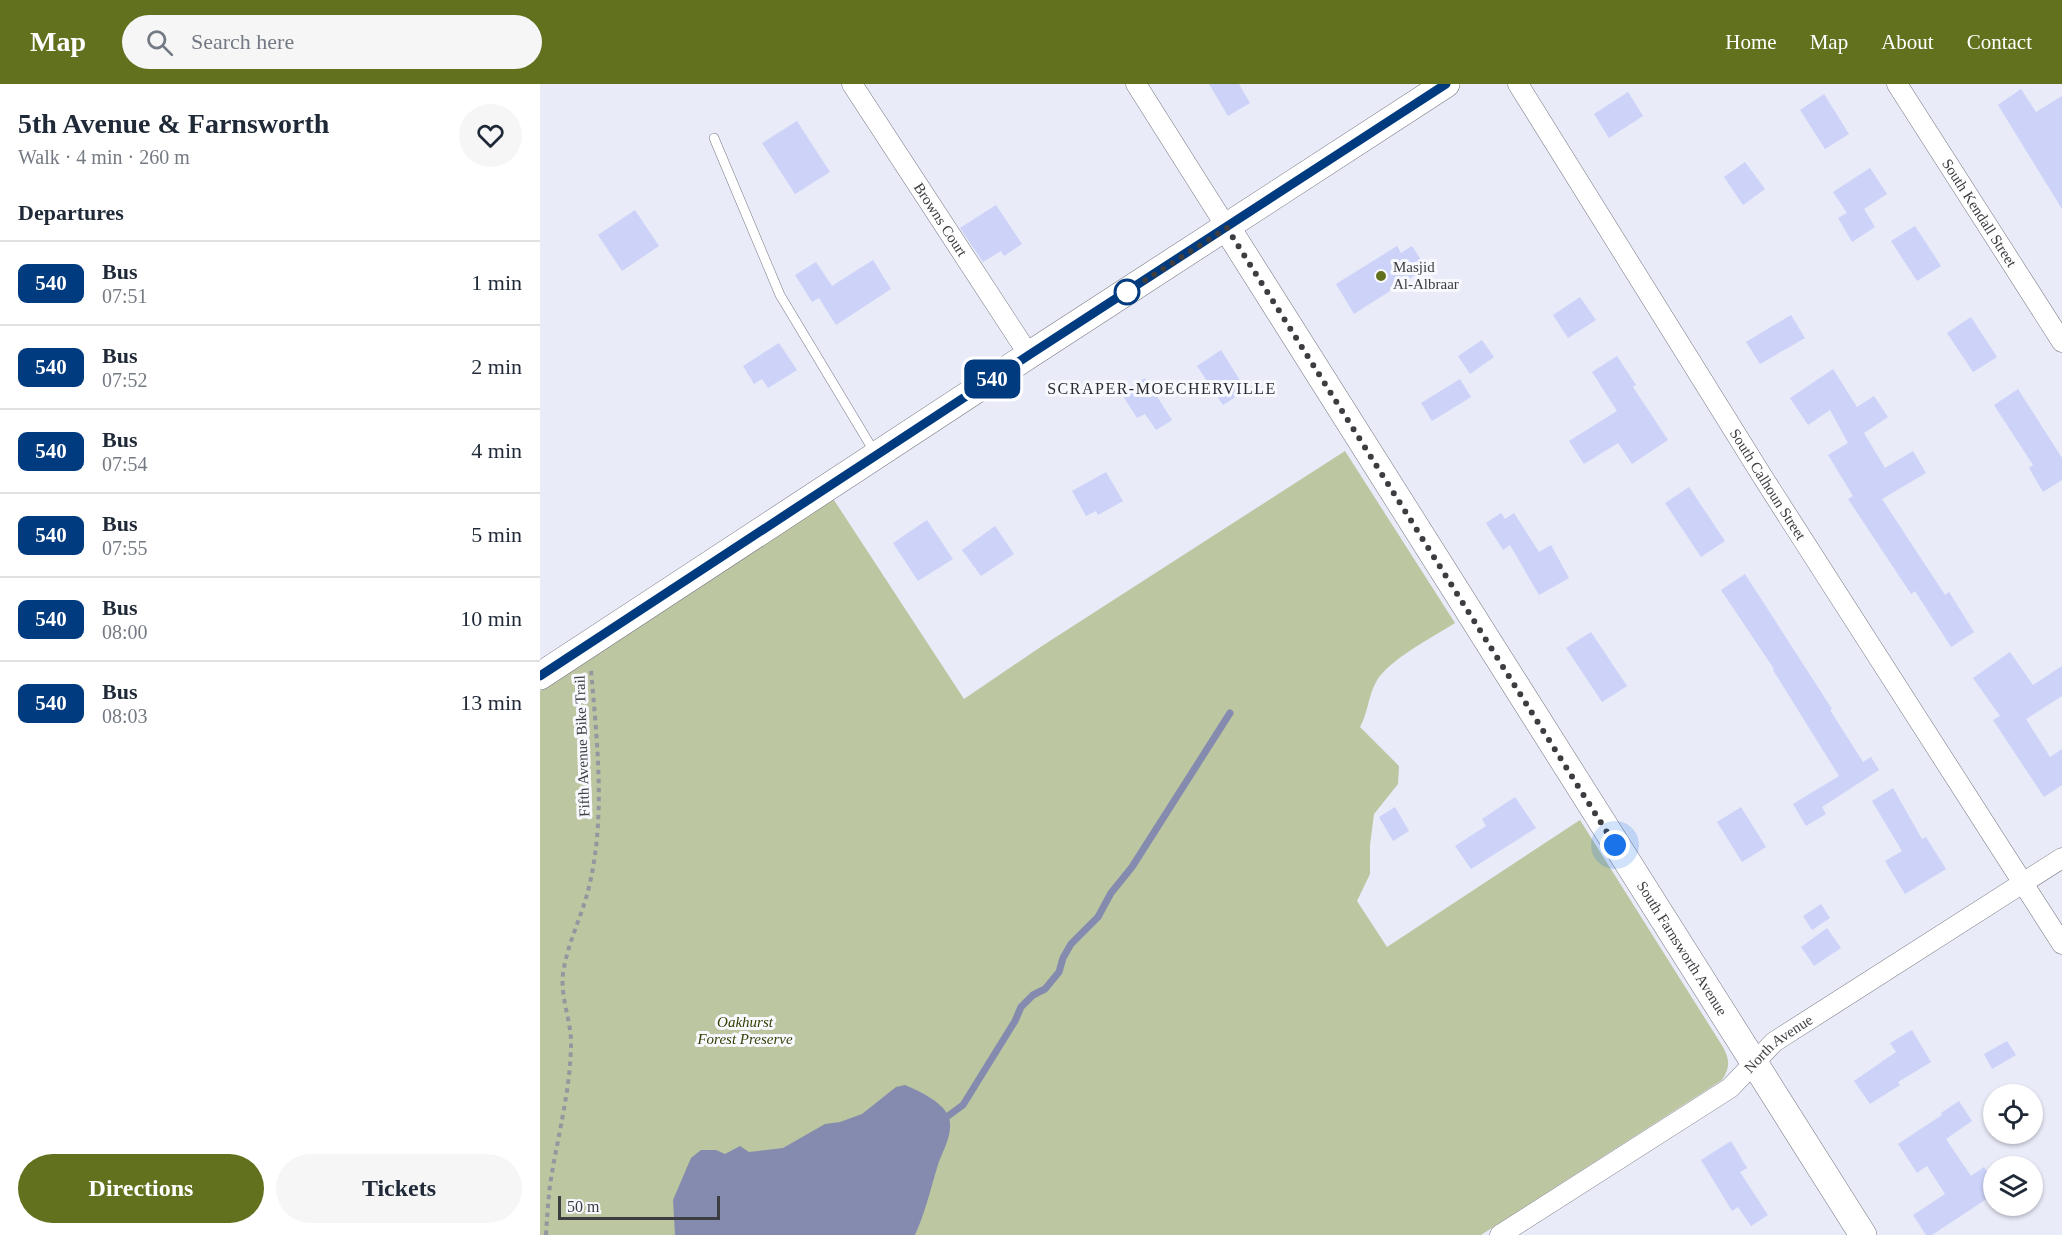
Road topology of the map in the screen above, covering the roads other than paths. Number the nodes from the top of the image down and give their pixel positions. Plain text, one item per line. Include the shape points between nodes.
1 (852, 84) edge
2 (1136, 84) edge
3 (1446, 84) edge
4 (1518, 84) edge
5 (1897, 84) edge
6 (714, 138) dead end
7 (1227, 228) junction
8 (2062, 342) edge
9 (1029, 355) junction
10 (876, 455) junction
11 (540, 676) edge
12 (2062, 858) edge
13 (2023, 881) junction
14 (2062, 944) edge
15 (1753, 1064) junction
16 (1500, 1235) edge
17 (1863, 1235) edge

1 - 9 street, Browns Court
2 - 7 street, South Farnsworth Avenue
3 - 7 street
4 - 13 street, South Calhoun Street via 1764,479
5 - 8 street, South Kendall Street
6 - 10 lane via 780,294
7 - 9 street
7 - 15 street, South Farnsworth Avenue
9 - 10 street
10 - 11 street
12 - 13 street, North Avenue
13 - 14 street, South Calhoun Street
13 - 15 street, North Avenue via 1774,1042
15 - 16 street, North Avenue via 1730,1088
15 - 17 street, South Farnsworth Avenue

